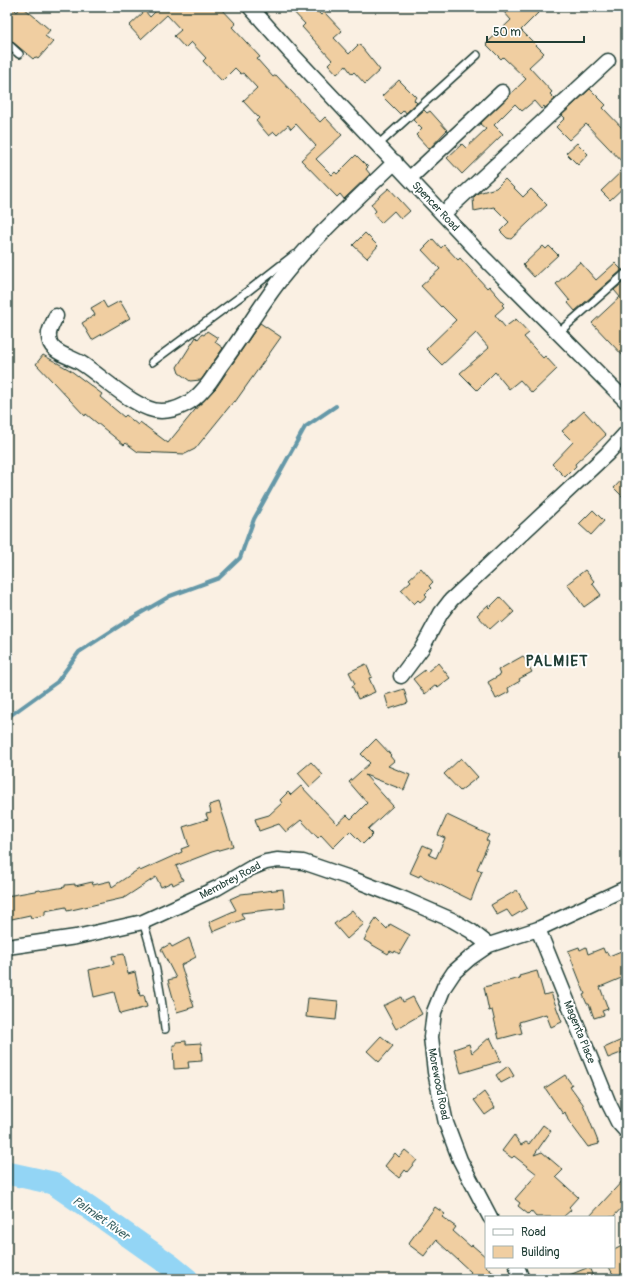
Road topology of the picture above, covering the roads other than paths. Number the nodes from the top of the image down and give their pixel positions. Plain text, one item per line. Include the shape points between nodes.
1 (250, 7) edge
2 (7, 43) edge
3 (19, 54) dead end
4 (477, 54) dead end
5 (608, 61) dead end
6 (502, 92) dead end
7 (379, 144) junction
8 (396, 162) junction
9 (410, 178) junction
10 (443, 214) junction
11 (319, 236) junction
12 (626, 273) edge
13 (56, 316) dead end
14 (558, 334) junction
15 (152, 362) dead end
16 (626, 401) edge
17 (626, 433) edge
18 (401, 676) dead end
19 (626, 888) edge
20 (143, 922) junction
21 (538, 929) junction
22 (489, 945) junction
23 (7, 947) edge
24 (165, 1029) dead end
25 (626, 1131) edge
26 (489, 1216) edge
27 (517, 1268) edge
28 (522, 1279) edge

1 - 7 street, Spencer Road
2 - 3 lane
4 - 7 lane
5 - 10 street
6 - 9 street
7 - 8 street, Spencer Road
8 - 9 street, Spencer Road
8 - 11 street
9 - 10 street, Spencer Road
10 - 14 street, Spencer Road
11 - 13 street via 281,278 203,390 191,402 174,409 160,411 147,408 131,400 76,360 57,352 51,345 49,332
11 - 15 lane
12 - 14 lane
14 - 16 street, Spencer Road
17 - 18 street via 607,454 451,600 440,613 422,648
19 - 21 street, Morewood Road
20 - 22 street, Membrey Road via 193,900 251,868 266,862 291,860 350,878 433,911 471,931
20 - 23 street, Membrey Road via 76,937
20 - 24 lane via 158,976
21 - 22 street, Morewood Road
21 - 25 street, Magenta Place via 609,1104
22 - 26 street, Morewood Road via 454,972 444,987 434,1012 431,1037 435,1072 446,1123 460,1160
27 - 28 street

